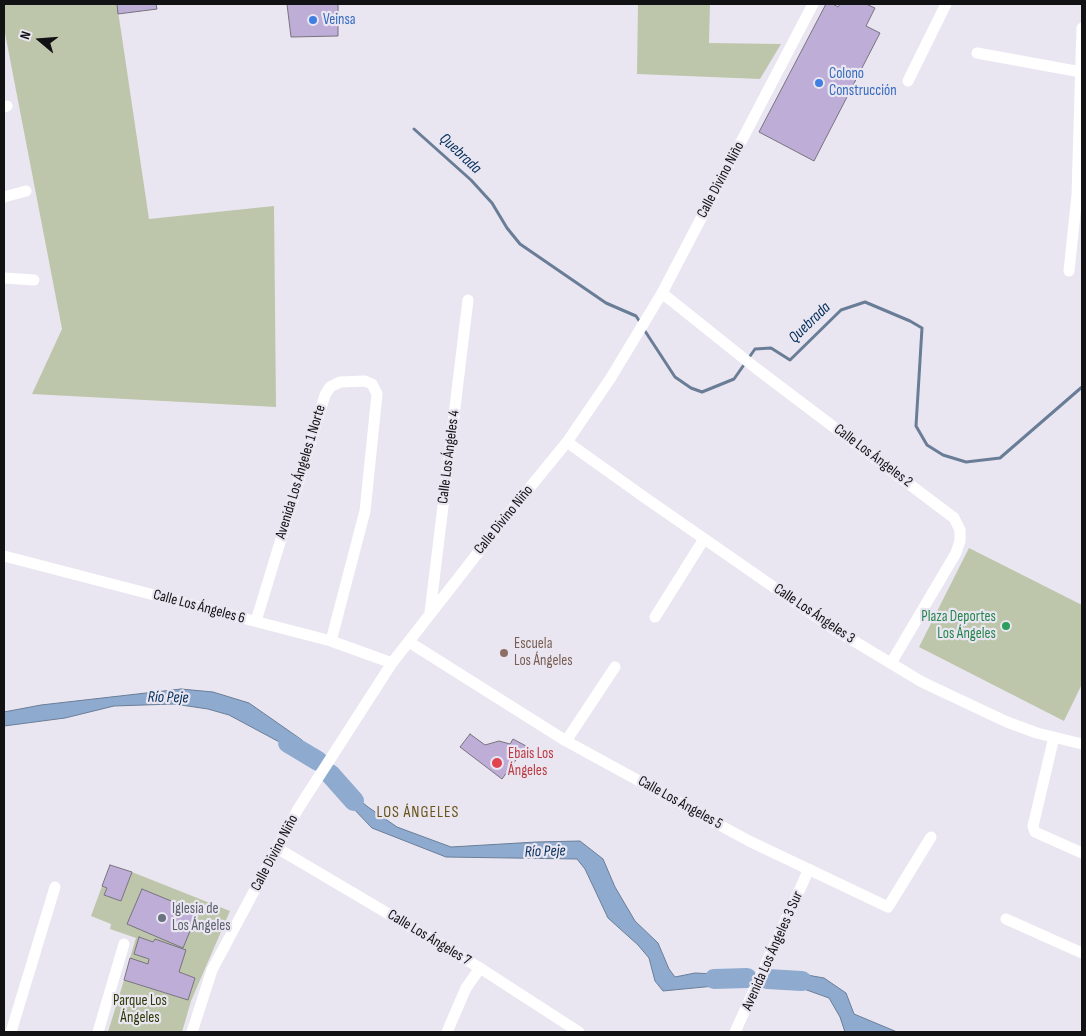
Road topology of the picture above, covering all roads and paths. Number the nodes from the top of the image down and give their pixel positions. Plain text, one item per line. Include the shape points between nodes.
1 (813, 4) edge
2 (946, 4) edge
3 (1082, 28) edge
4 (977, 53) dead end
5 (1081, 72) edge
6 (908, 81) dead end
7 (26, 191) dead end
8 (4, 197) edge
9 (1069, 271) dead end
10 (4, 278) edge
11 (34, 280) dead end
12 (662, 293) junction
13 (468, 300) dead end
14 (567, 442) junction
15 (704, 539) junction
16 (4, 556) edge
17 (430, 614) junction
18 (655, 617) dead end
19 (256, 622) junction
20 (331, 641) junction
21 (408, 642) junction
22 (392, 663) junction
23 (891, 663) junction
24 (615, 667) dead end
25 (1054, 737) junction
26 (566, 741) junction
27 (1082, 744) edge
28 (931, 837) dead end
29 (277, 848) junction
30 (1082, 853) edge
31 (809, 868) junction
32 (55, 887) dead end
33 (1006, 919) dead end
34 (124, 944) dead end
35 (1082, 953) edge
36 (480, 968) junction
37 (575, 1031) edge
38 (11, 1032) edge
39 (98, 1032) edge
40 (192, 1032) edge
41 (447, 1032) edge
42 (735, 1032) edge

1 - 12 street, Calle Divino Niño
2 - 6 street
3 - 5 street
4 - 5 street
5 - 9 street via 1077,195
7 - 8 street
10 - 11 street
12 - 14 street, Calle Divino Niño
12 - 23 street, Calle Los Ángeles 2 via 954,518 960,530 956,553
13 - 17 street, Calle Los Ángeles 4
14 - 15 street, Calle Los Ángeles 3
14 - 17 street, Calle Divino Niño
15 - 18 street
15 - 23 street, Calle Los Ángeles 3 via 834,629
16 - 19 street, Calle Los Ángeles 6
17 - 21 street, Calle Divino Niño
19 - 20 street, Calle Los Ángeles 6
19 - 20 street, Avenida Los Ángeles 1 Norte via 324,395 340,382 365,381 372,384 376,394 365,511
20 - 22 street, Calle Los Ángeles 6
21 - 22 street, Calle Divino Niño
21 - 26 street, Calle Los Ángeles 5
22 - 29 street, Calle Divino Niño via 320,774
23 - 25 street, Calle Los Ángeles 3 via 922,682 1008,722
24 - 26 street
25 - 27 street, Calle Los Ángeles 3
25 - 30 street via 1033,826 1035,832
26 - 31 street, Calle Los Ángeles 5 via 749,841
28 - 31 street, Calle Los Ángeles 5 via 888,907
29 - 36 street, Calle Los Ángeles 7
29 - 40 street, Calle Divino Niño via 212,970
31 - 42 street, Avenida Los Ángeles 3 Sur
32 - 38 street
33 - 35 street
34 - 39 street
36 - 37 street, Calle Los Ángeles 7
36 - 41 street via 466,988

